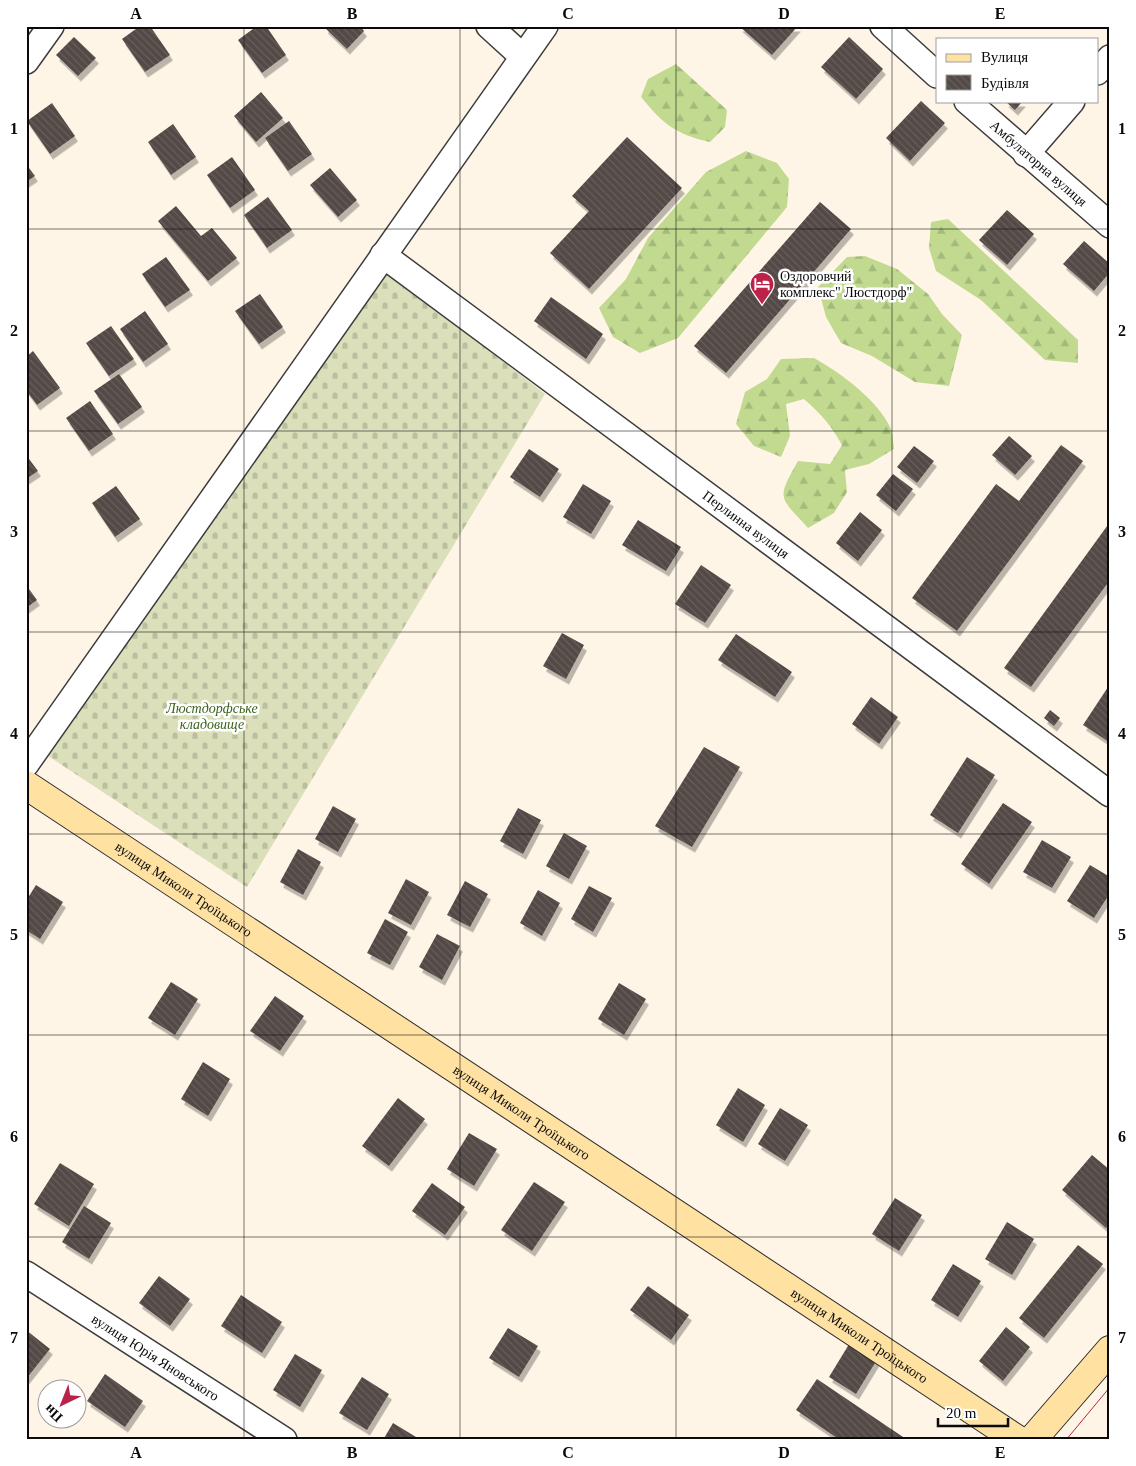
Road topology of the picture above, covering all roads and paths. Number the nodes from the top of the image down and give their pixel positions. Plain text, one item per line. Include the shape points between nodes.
1 (51, 26) edge
2 (489, 26) edge
3 (545, 26) edge
4 (883, 26) edge
5 (522, 56) junction
6 (1110, 58) edge
7 (26, 61) edge
8 (1098, 71) edge
9 (936, 74) edge
10 (968, 102) edge
11 (1071, 102) edge
12 (1026, 154) junction
13 (1110, 225) edge
14 (382, 255) junction
15 (26, 764) edge
16 (26, 785) edge
17 (1110, 794) edge
18 (26, 1274) edge
19 (1110, 1350) edge
20 (284, 1440) edge
21 (1018, 1440) edge
22 (1032, 1440) edge

1 - 7 street
2 - 5 street
3 - 5 street
4 - 9 street
5 - 14 street
6 - 8 street
10 - 12 street, Амбулаторна вулиця
11 - 12 street
12 - 13 street, Амбулаторна вулиця
14 - 15 street
14 - 17 street, Перлинна вулиця
16 - 21 street, вулиця Миколи Троїцького
18 - 20 street, вулиця Юрія Яновського
19 - 22 street

